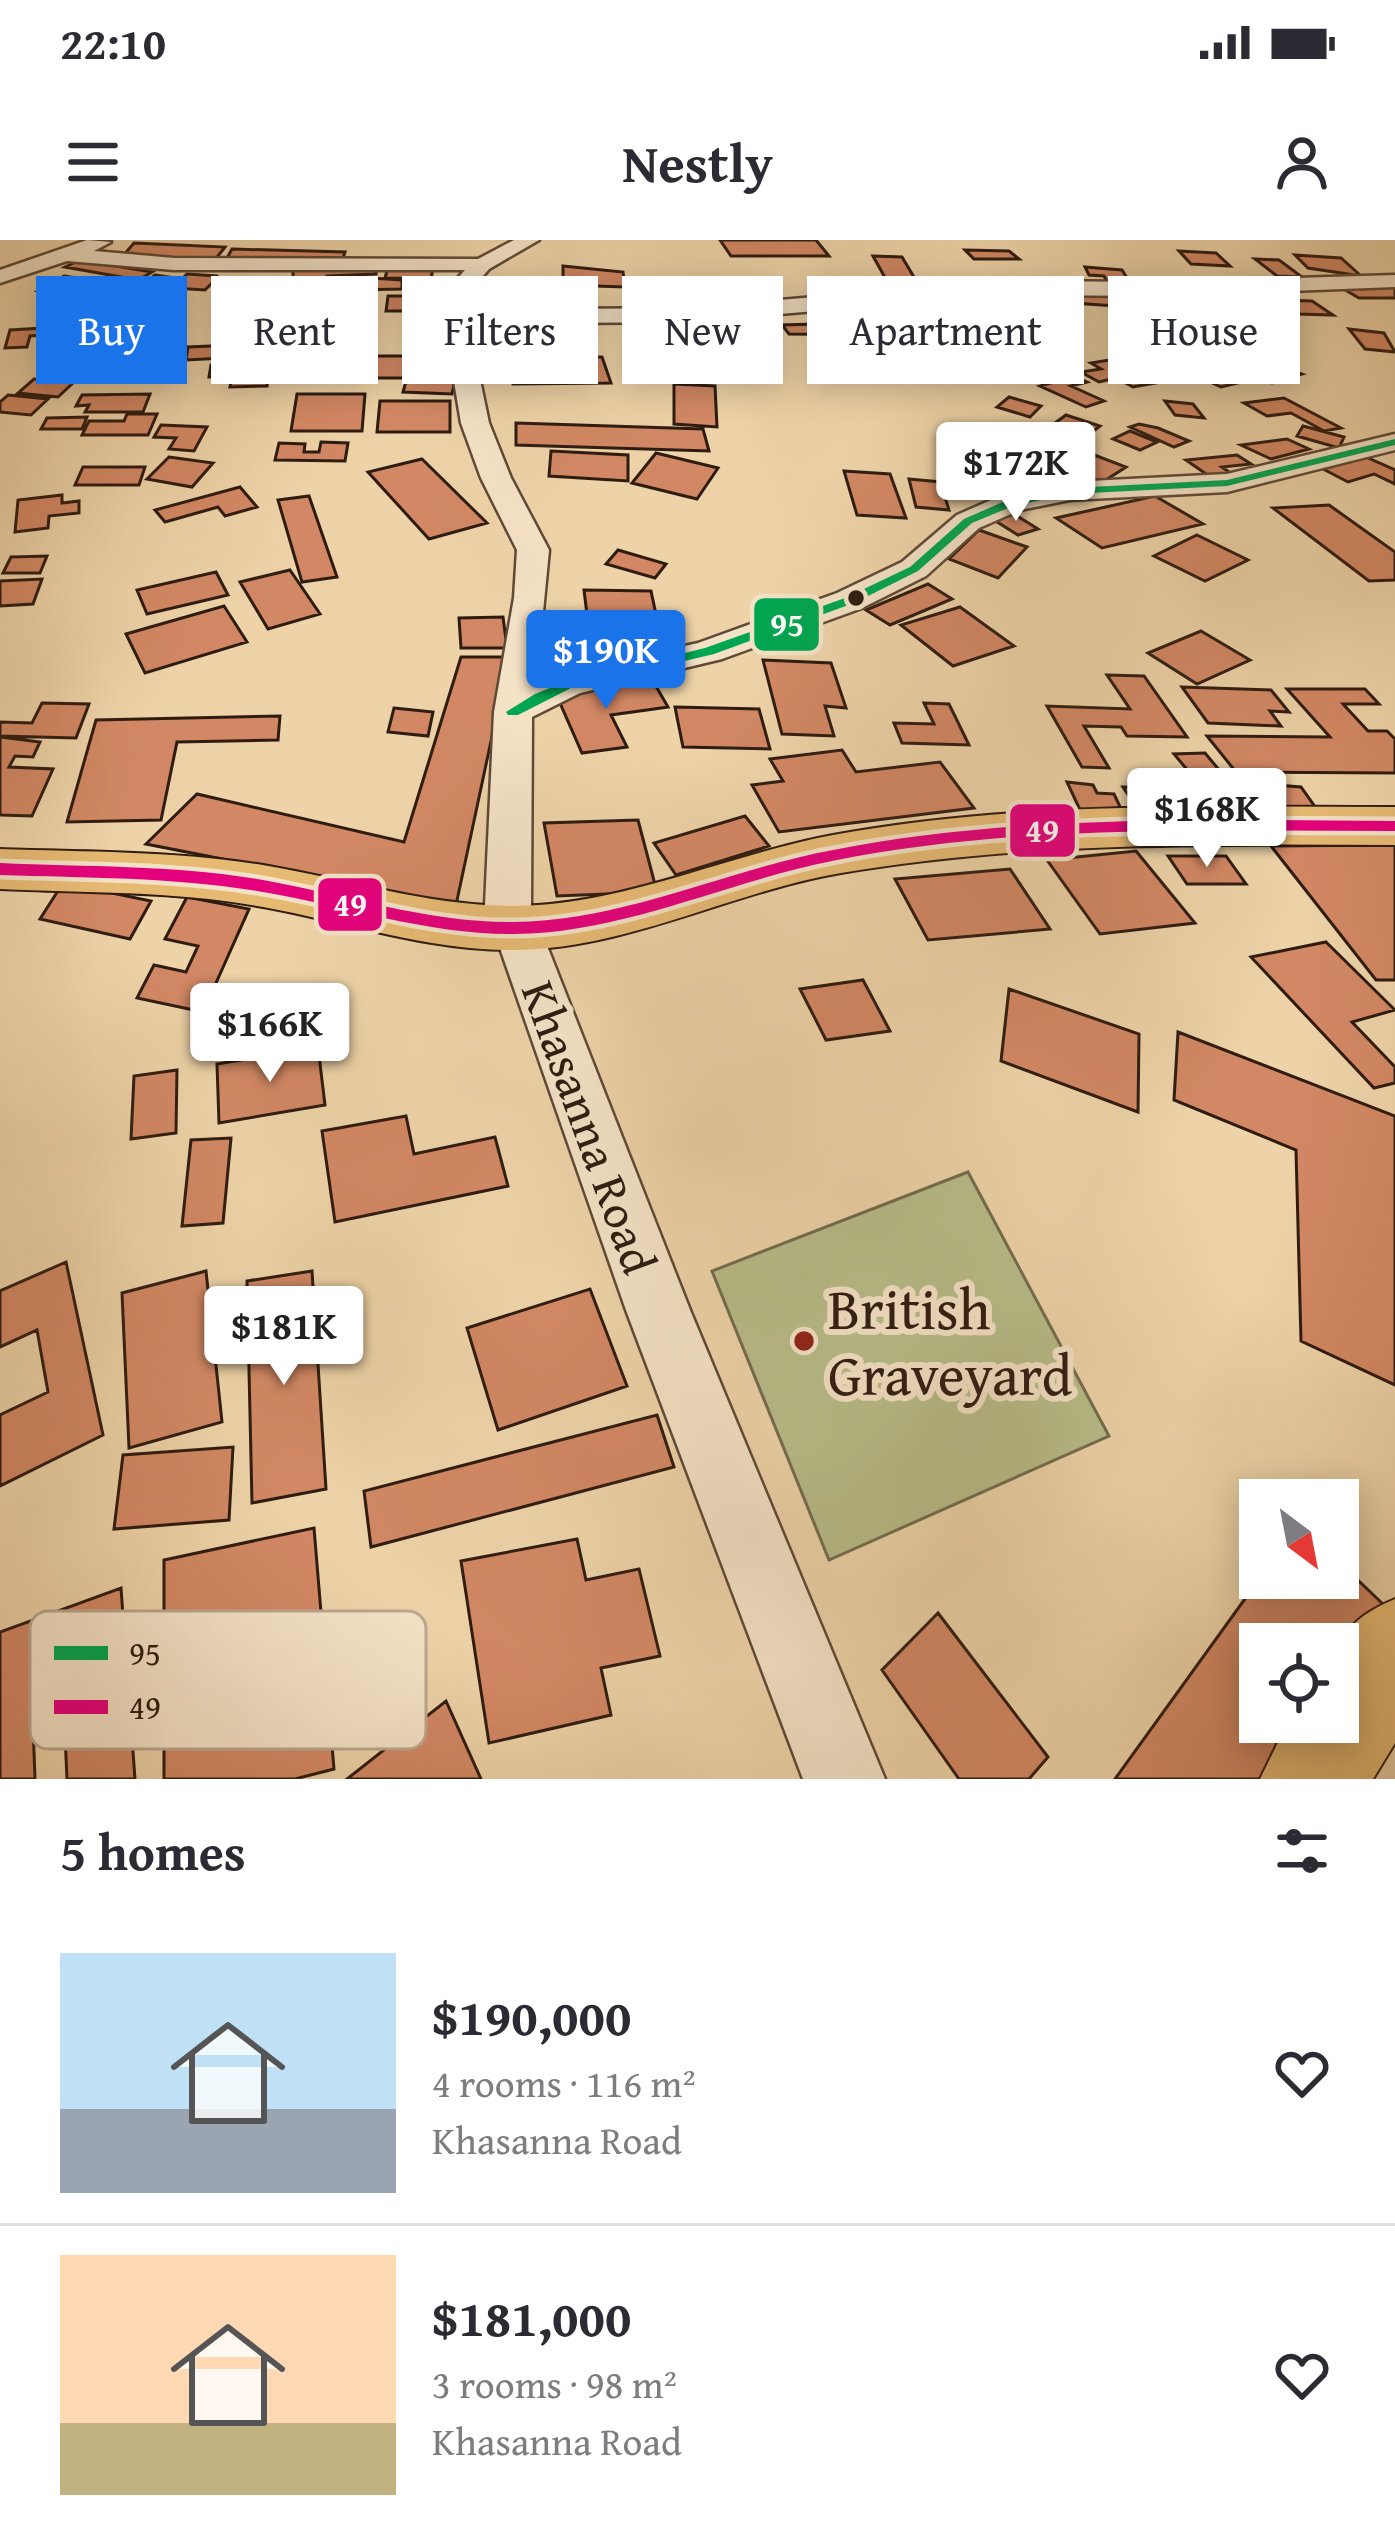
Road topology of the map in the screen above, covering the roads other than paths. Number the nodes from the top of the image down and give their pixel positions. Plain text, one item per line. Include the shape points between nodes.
1 (529, 240) edge
2 (101, 243) edge
3 (64, 247) edge
4 (456, 276) edge
5 (474, 276) edge
6 (0, 277) edge
7 (1395, 281) edge
8 (598, 316) edge
9 (468, 384) edge
10 (1395, 442) edge
11 (1357, 447) junction
12 (1395, 465) edge
13 (514, 712) junction
14 (1395, 826) edge
15 (0, 869) edge
16 (516, 928) junction
17 (1395, 1649) edge
18 (844, 1779) edge
19 (1313, 1779) edge

1 - 5 street
2 - 3 street
3 - 4 street via 174,264 412,261
3 - 6 street
7 - 8 street via 1005,288
9 - 13 street, Khasanna Road via 489,460 533,550
10 - 11 street
11 - 12 street
11 - 13 street via 1230,482 1080,486 1024,499 971,518 920,566 858,599 728,646 569,681
13 - 16 street, Khasanna Road via 506,862
14 - 16 main road via 958,838 834,855 573,922
15 - 16 main road via 211,879 446,923
16 - 18 street, Khasanna Road
17 - 19 main road

